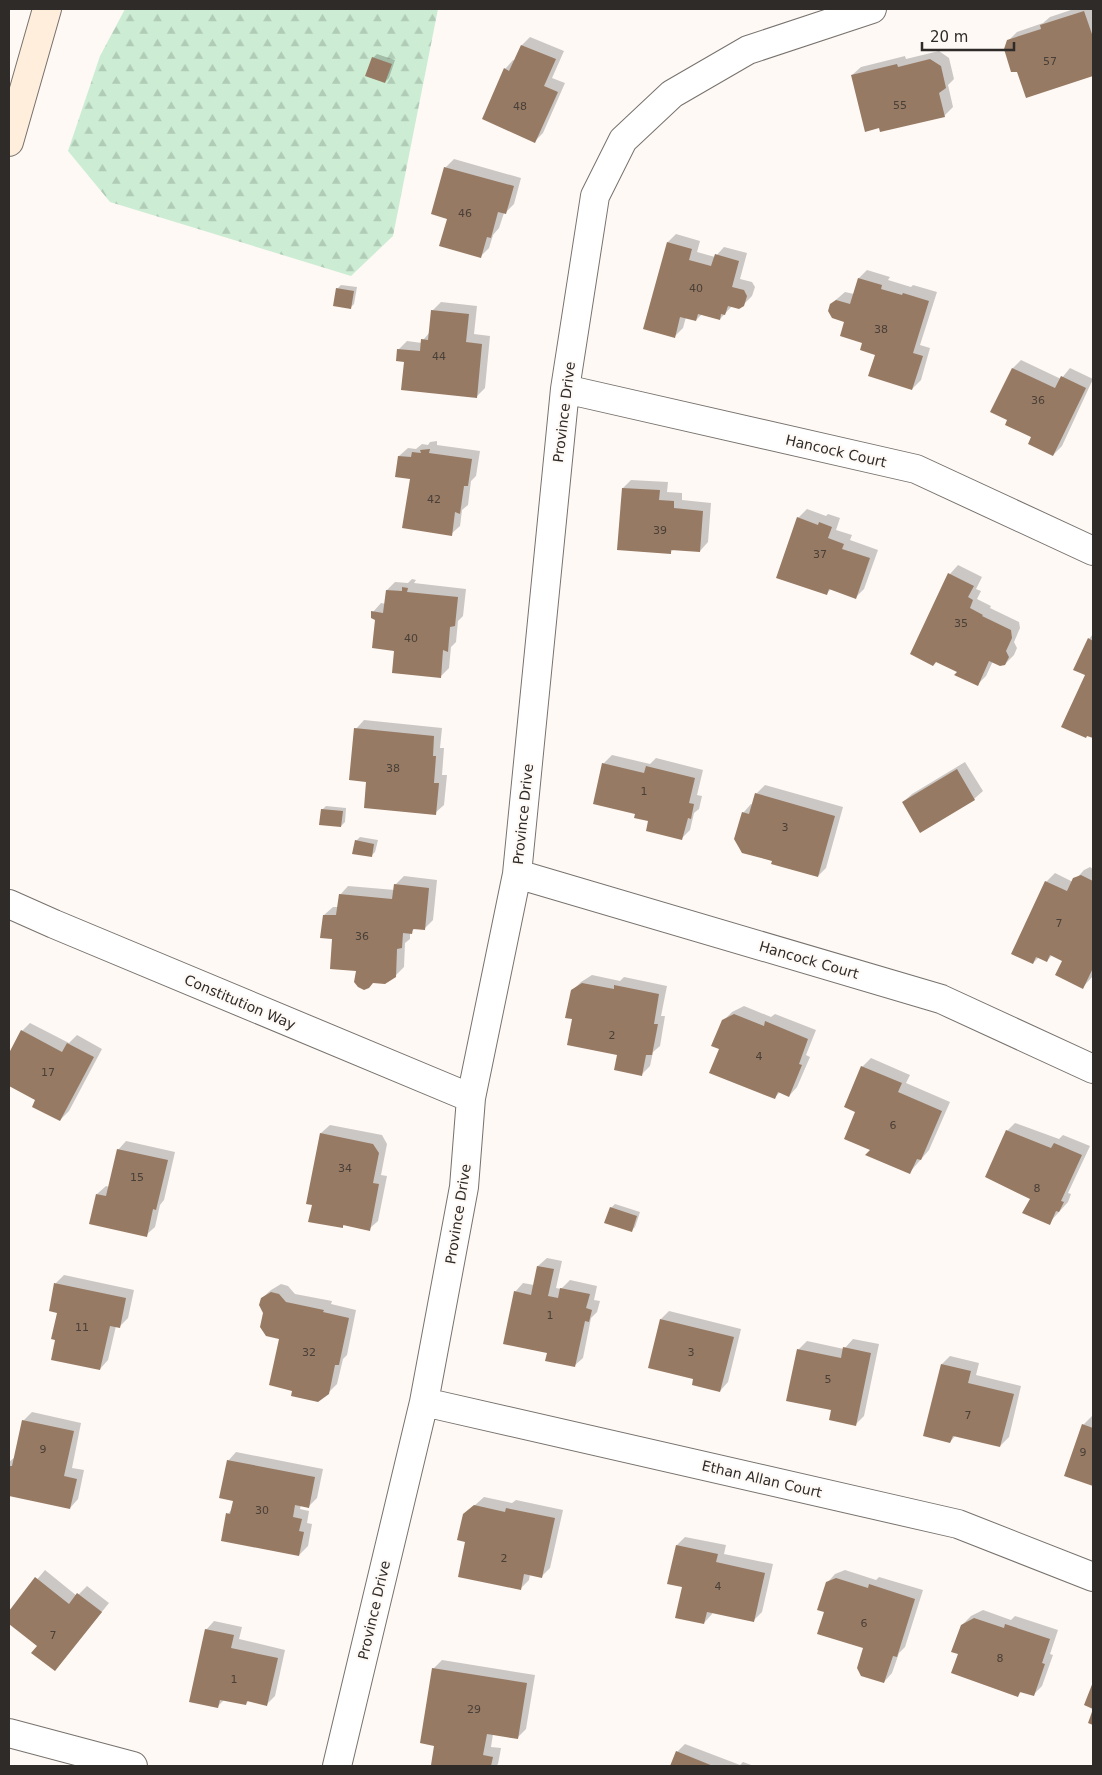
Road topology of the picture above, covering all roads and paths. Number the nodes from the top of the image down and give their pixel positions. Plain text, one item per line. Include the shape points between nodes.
1 (47, 9) edge
2 (872, 9) edge
3 (9, 142) edge
4 (565, 389) junction
5 (1093, 551) edge
6 (517, 874) junction
7 (9, 904) edge
8 (1093, 1069) edge
9 (471, 1098) junction
10 (424, 1402) junction
11 (1093, 1577) edge
12 (9, 1733) edge
13 (133, 1766) edge
14 (337, 1766) edge

1 - 3 main road
2 - 4 street, Province Drive via 748,50 672,94 623,140 595,196
4 - 5 street, Hancock Court via 916,469
4 - 6 street, Province Drive
6 - 8 street, Hancock Court via 941,999
6 - 9 street, Province Drive
7 - 9 street, Constitution Way
9 - 10 street, Province Drive via 464,1187
10 - 11 street, Ethan Allan Court via 958,1524
10 - 14 street, Province Drive
12 - 13 street

